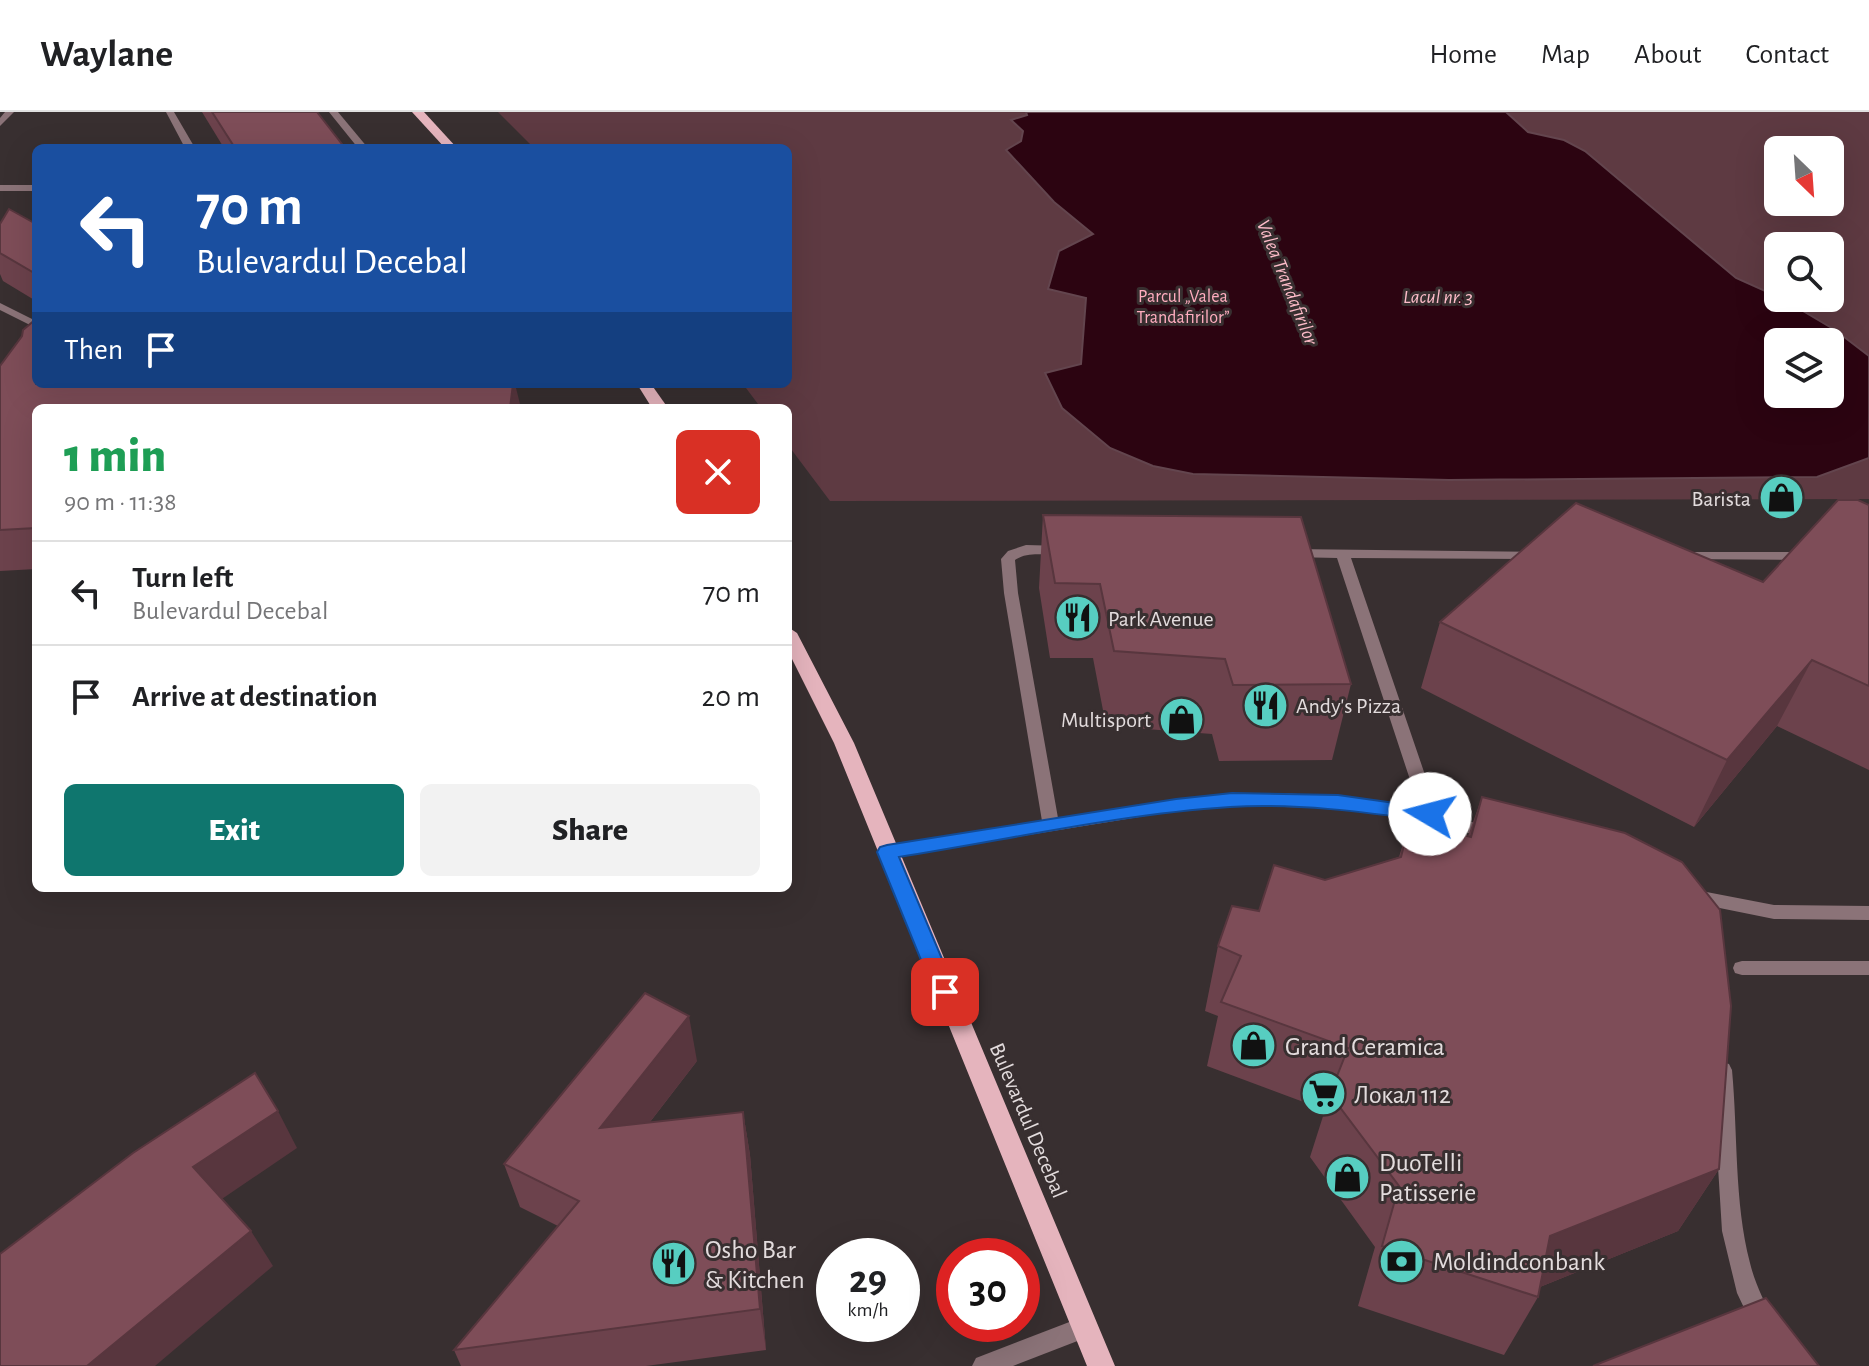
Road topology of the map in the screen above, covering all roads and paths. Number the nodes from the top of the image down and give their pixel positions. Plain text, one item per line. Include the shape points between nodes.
1 (10, 112) edge
2 (170, 112) edge
3 (333, 112) edge
4 (418, 112) edge
5 (0, 123) edge
6 (188, 144) edge
7 (360, 144) edge
8 (447, 144) edge
9 (0, 188) edge
10 (32, 188) edge
11 (0, 306) edge
12 (32, 323) edge
13 (1084, 550) edge
14 (1282, 553) edge
15 (1343, 554) junction
16 (1554, 555) edge
17 (1662, 555) edge
18 (1817, 556) edge
19 (792, 641) edge
20 (1430, 814) junction
21 (1051, 825) junction
22 (1510, 839) edge
23 (887, 852) junction
24 (1674, 890) edge
25 (1869, 913) edge
26 (1869, 968) edge
27 (1722, 981) edge
28 (1720, 1047) edge
29 (1085, 1327) junction
30 (1774, 1342) edge
31 (984, 1366) edge
32 (1101, 1366) edge

1 - 5 street
2 - 6 street
3 - 7 street
4 - 8 main road
9 - 10 street
11 - 12 street
13 - 21 street via 1023,550 1008,559
14 - 15 street
15 - 16 street
15 - 20 street
17 - 18 street
19 - 23 main road, Bulevardul Decebal via 844,743
20 - 21 street via 1338,802 1232,800
20 - 22 street
21 - 23 street
23 - 29 main road, Bulevardul Decebal
24 - 25 street via 1774,912
26 - 27 street via 1742,968
28 - 30 street via 1735,1249 1753,1307
29 - 31 street
29 - 32 main road, Bulevardul Decebal

